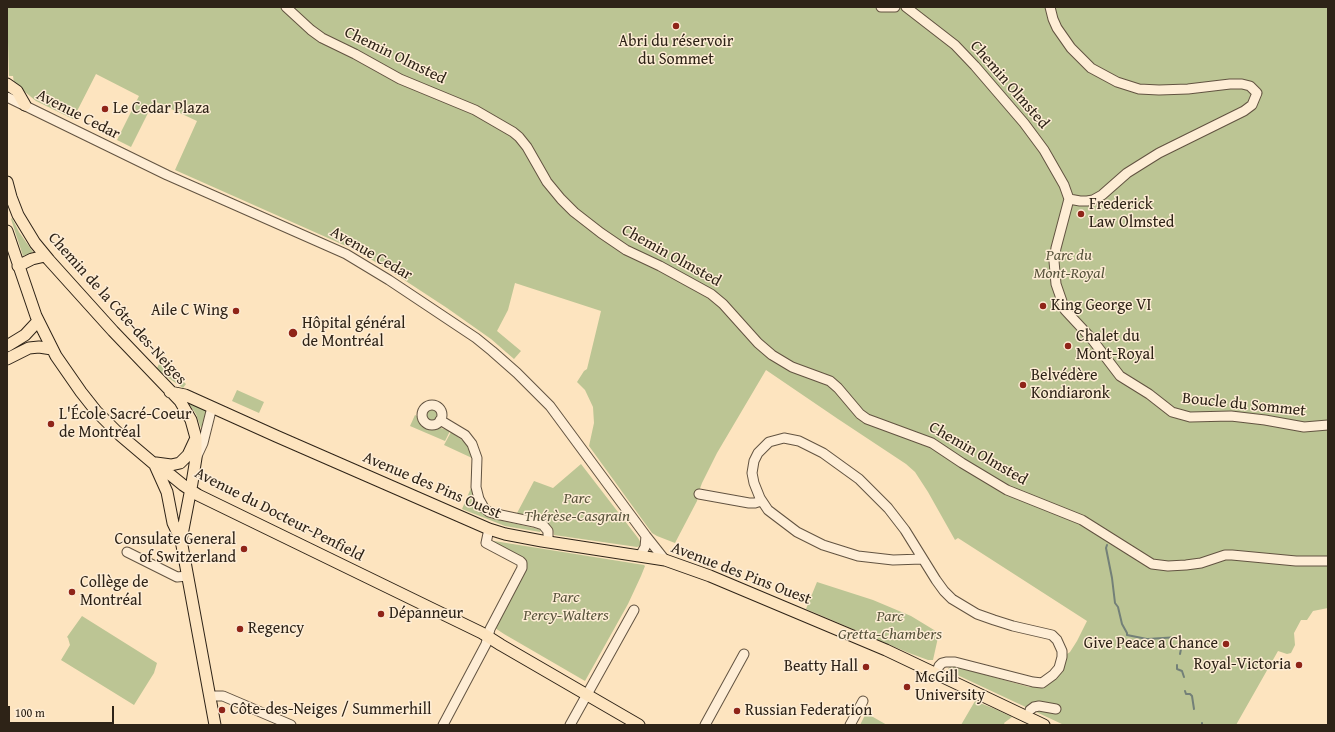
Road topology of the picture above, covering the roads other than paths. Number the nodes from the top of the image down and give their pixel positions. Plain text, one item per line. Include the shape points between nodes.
1 (286, 7) edge
2 (880, 7) edge
3 (895, 7) edge
4 (906, 7) edge
5 (1050, 7) edge
6 (7, 84) edge
7 (7, 97) edge
8 (25, 105) junction
9 (7, 182) edge
10 (1069, 199) junction
11 (7, 231) edge
12 (45, 256) junction
13 (18, 266) junction
14 (38, 321) junction
15 (7, 346) edge
16 (52, 349) junction
17 (7, 359) edge
18 (170, 392) junction
19 (212, 407) junction
20 (440, 420) dead end
21 (1328, 425) edge
22 (196, 438) junction
23 (196, 458) junction
24 (154, 463) junction
25 (191, 491) junction
26 (699, 494) dead end
27 (761, 501) junction
28 (489, 529) junction
29 (646, 536) junction
30 (181, 540) junction
31 (548, 541) junction
32 (127, 552) dead end
33 (640, 556) junction
34 (922, 558) junction
35 (666, 560) junction
36 (1328, 561) edge
37 (188, 576) junction
38 (634, 610) dead end
39 (488, 637) junction
40 (744, 654) dead end
41 (936, 674) junction
42 (587, 695) junction
43 (210, 696) junction
44 (863, 701) dead end
45 (1056, 709) dead end
46 (1030, 710) dead end
47 (215, 725) edge
48 (292, 725) edge
49 (443, 725) edge
50 (570, 725) edge
51 (639, 725) edge
52 (705, 725) edge
53 (850, 725) edge
54 (1044, 725) edge

1 - 36 street, Chemin Olmsted via 322,38 400,79 475,110 512,131 519,137 547,182 561,199 601,234 626,250 711,294 772,355 792,367 830,381 867,419 932,442 1007,490 1082,520 1152,564 1186,566 1225,555
2 - 3 street
4 - 10 street, Chemin Olmsted via 955,45 1024,123 1044,150
5 - 10 street via 1056,28 1071,48 1092,68 1117,82 1139,89 1159,90 1242,84 1250,86 1257,93 1252,105 1244,111 1159,153 1127,173 1102,195 1087,201
6 - 8 main road via 16,91
7 - 8 street, Avenue Cedar
8 - 29 street, Avenue Cedar via 170,177 346,254 476,338 517,372 550,406
9 - 12 main road, Chemin de la Côte-des-Neiges via 21,222
10 - 21 street, Boucle du Sommet via 1054,261 1056,284 1065,310 1091,338 1120,376 1172,412 1184,416 1231,416 1304,427
11 - 13 main road, Avenue du Docteur-Penfield
12 - 13 main road
12 - 18 main road, Chemin de la Côte-des-Neiges
13 - 14 main road, Avenue du Docteur-Penfield
14 - 15 main road via 25,335
14 - 16 main road, Avenue du Docteur-Penfield
16 - 17 main road via 30,348
16 - 24 main road, Avenue du Docteur-Penfield via 96,411
18 - 19 main road, Avenue des Pins Ouest via 185,395
18 - 22 main road, Chemin de la Côte-des-Neiges via 186,411
19 - 23 street, Chemin de la Côte-des-Neiges via 203,443
19 - 28 main road, Avenue des Pins Ouest
20 - 31 street via 465,435 472,444 477,458 476,487 484,508 489,512 543,525 548,531
22 - 23 main road, Chemin de la Côte-des-Neiges
22 - 24 main road via 186,458 180,463
23 - 25 main road, Chemin de la Côte-des-Neiges
24 - 25 main road, Avenue du Docteur-Penfield
24 - 30 main road via 167,492
25 - 30 main road, Chemin de la Côte-des-Neiges
25 - 39 main road, Avenue du Docteur-Penfield
26 - 27 street via 749,503
27 - 34 street via 771,513 797,532 838,550 877,559
27 - 34 street via 752,472 756,456 764,446 775,440 787,438 799,441 824,453 867,487 900,523
28 - 31 main road, Avenue des Pins Ouest
28 - 39 street via 486,543 520,561 522,567
29 - 33 street via 645,547
29 - 35 street, Avenue Cedar
30 - 37 main road, Chemin de la Côte-des-Neiges
31 - 33 main road, Avenue des Pins Ouest
32 - 37 street via 177,577
33 - 35 main road, Avenue des Pins Ouest
34 - 41 street via 952,599 977,614 1052,635 1058,640 1062,651 1059,668 1042,682 1033,682 955,662 942,664
35 - 41 main road, Avenue des Pins Ouest via 721,580
37 - 43 main road, Chemin de la Côte-des-Neiges
38 - 42 street
39 - 42 main road, Avenue du Docteur-Penfield
39 - 49 street
40 - 52 street
41 - 54 main road, Avenue des Pins Ouest
42 - 50 street
42 - 51 main road, Avenue du Docteur-Penfield
43 - 47 main road, Chemin de la Côte-des-Neiges
43 - 48 street via 223,696
44 - 53 street
45 - 46 street via 1039,706

